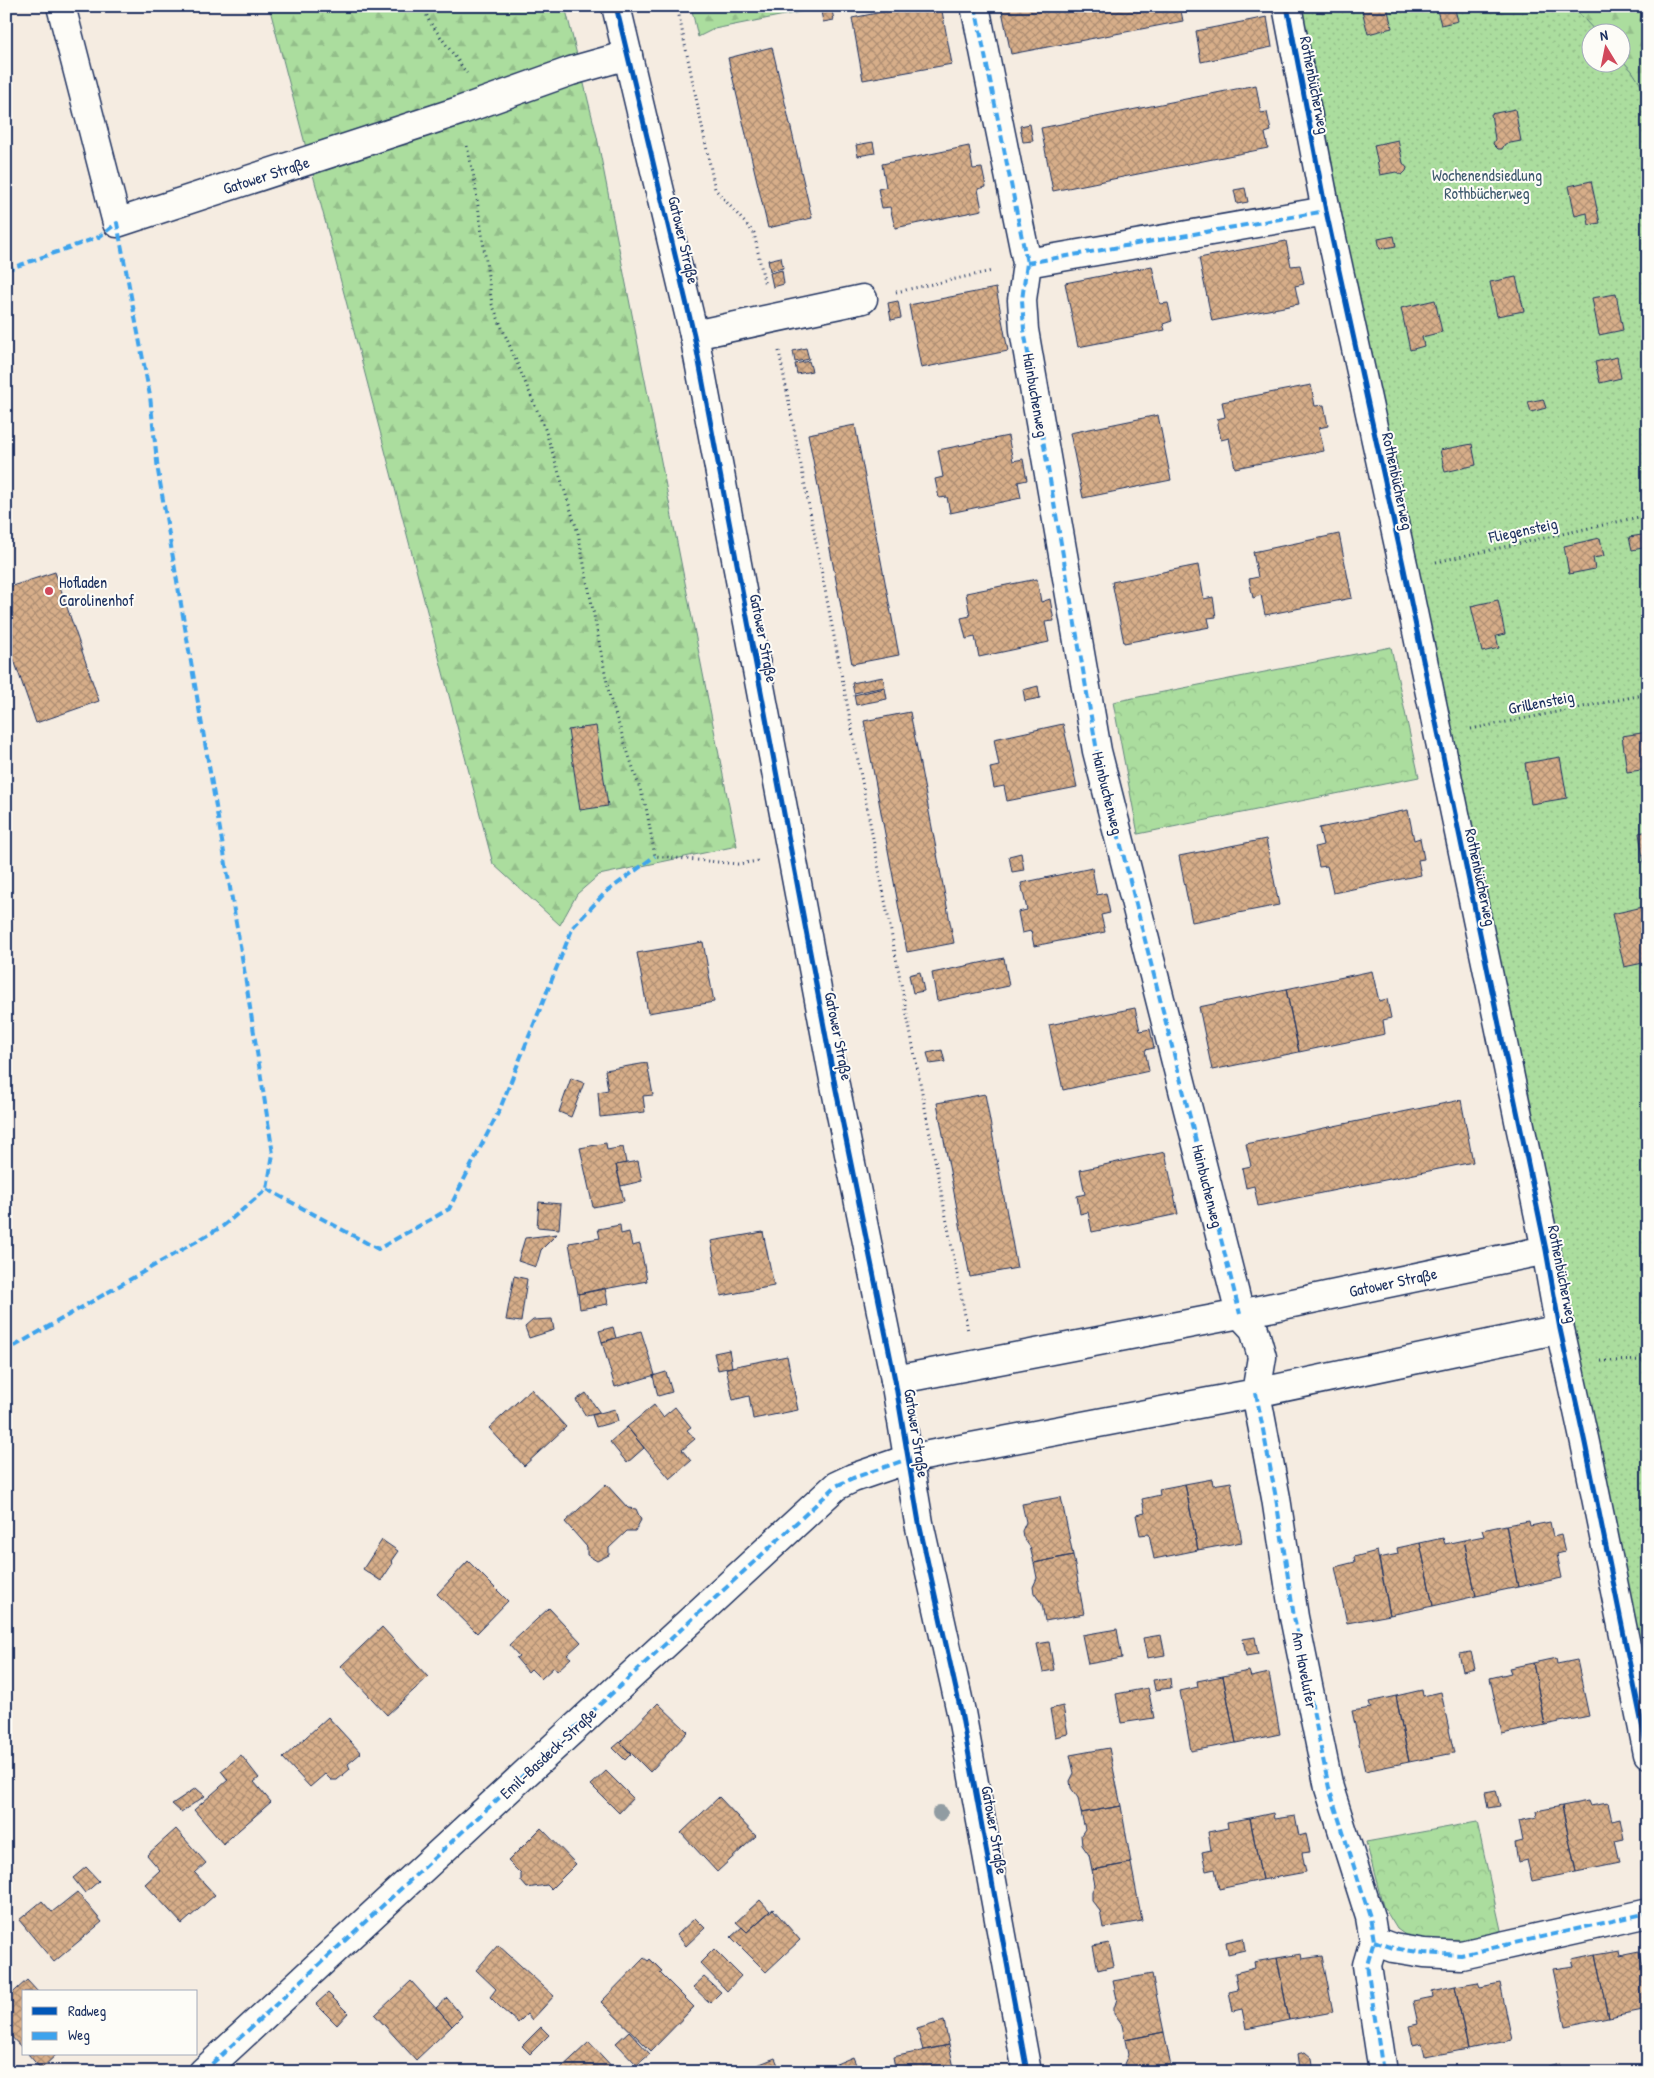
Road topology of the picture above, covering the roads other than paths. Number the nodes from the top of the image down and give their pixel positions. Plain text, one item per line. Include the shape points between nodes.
1 (61, 6) edge
2 (616, 6) edge
3 (975, 6) edge
4 (1287, 6) edge
5 (628, 55) junction
6 (1326, 211) junction
7 (1027, 263) junction
8 (863, 299) road end
9 (694, 335) junction
10 (1546, 1250) junction
11 (1240, 1314) junction
12 (1560, 1330) junction
13 (895, 1380) junction
14 (1256, 1393) junction
15 (908, 1459) junction
16 (1638, 1652) edge
17 (1648, 1754) edge
18 (1648, 1913) edge
19 (1374, 1941) junction
20 (203, 2072) edge
21 (1027, 2072) edge
22 (1383, 2072) edge

1 - 5 street, Gatower Straße via 117,223 571,71
2 - 5 street, Gatower Straße
3 - 7 street, Hainbuchenweg
4 - 6 street, Rothenbücherweg
5 - 9 street, Gatower Straße
6 - 7 street
6 - 10 street, Rothenbücherweg
7 - 11 street, Hainbuchenweg via 1022,300 1024,330 1097,751
8 - 9 street
9 - 13 street, Gatower Straße
10 - 11 street, Gatower Straße
10 - 12 street, Rothenbücherweg
11 - 13 street, Gatower Straße
11 - 14 street via 1254,1329 1262,1357
12 - 14 street, Gatower Straße
12 - 16 street, Rothenbücherweg
13 - 15 street, Gatower Straße
14 - 15 street, Gatower Straße
14 - 19 street, Am Havelufer via 1294,1618 1329,1788 1370,1917
15 - 20 street, Emil-Basdeck-Straße via 836,1486
15 - 21 street, Gatower Straße via 961,1712
16 - 17 street, Rothenbücherweg
18 - 19 street via 1461,1955 1392,1948
19 - 22 street, Am Havelufer via 1367,1965

